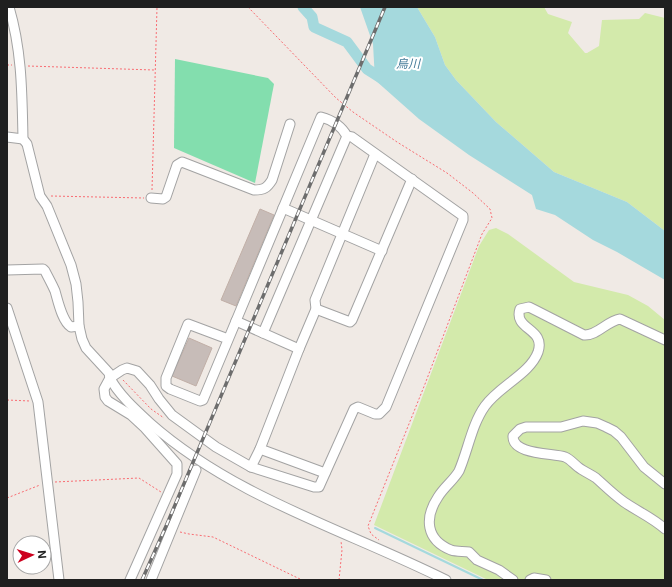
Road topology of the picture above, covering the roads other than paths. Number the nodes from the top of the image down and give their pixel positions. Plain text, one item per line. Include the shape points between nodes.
1 (9, 7) edge
2 (290, 124) dead end
3 (347, 136) junction
4 (7, 137) edge
5 (23, 139) junction
6 (375, 154) junction
7 (412, 179) junction
8 (152, 198) road end
9 (283, 208) junction
10 (311, 221) junction
11 (342, 234) junction
12 (382, 250) junction
13 (7, 270) edge
14 (7, 308) edge
15 (316, 309) junction
16 (236, 321) junction
17 (79, 326) junction
18 (263, 333) junction
19 (228, 339) junction
20 (665, 340) edge
21 (299, 349) junction
22 (114, 375) junction
23 (260, 449) junction
24 (251, 467) junction
25 (196, 470) dead end
26 (326, 473) junction
27 (665, 484) edge
28 (665, 529) edge
29 (59, 580) edge
30 (130, 580) edge
31 (151, 580) edge
32 (446, 580) edge
33 (513, 580) edge
34 (530, 580) edge
35 (546, 580) edge

1 - 5 street via 21,66
2 - 8 street via 268,187 254,190 182,162 177,165 166,197
3 - 6 street
3 - 9 street via 343,129 322,118
3 - 10 street
4 - 5 street
5 - 17 street via 27,144 40,196 47,206 76,284
6 - 7 street
6 - 11 street
7 - 12 street
7 - 26 street via 460,213 463,220 386,406 379,414 358,407 354,409
9 - 10 street
9 - 16 street
10 - 11 street
10 - 18 street
11 - 12 street
11 - 15 street via 315,300
12 - 15 street via 350,322
13 - 17 street via 43,269 54,289 67,325
14 - 29 street via 38,402
15 - 21 street
16 - 18 street
16 - 19 street
17 - 22 street via 86,348 109,374
18 - 21 street
19 - 19 street via 188,324 166,378 166,386 203,400
20 - 33 street via 620,319 592,334 584,335 529,307 520,309 521,323 539,340 540,346 534,360 486,406 479,417 455,479 438,496 428,518 435,539 451,550 469,552 477,560
21 - 23 street
22 - 24 street via 127,368 140,373 172,415 216,447
22 - 30 street via 104,389 105,397 145,428 175,461 178,469
22 - 32 street via 113,383 159,430 222,474 261,496
23 - 24 street
23 - 26 street
24 - 26 street via 314,487 319,487
25 - 31 street
27 - 28 street via 644,467 621,437 597,423 583,421 561,427 526,428 520,429 513,436 515,444 524,449 570,460 624,502
34 - 35 street

